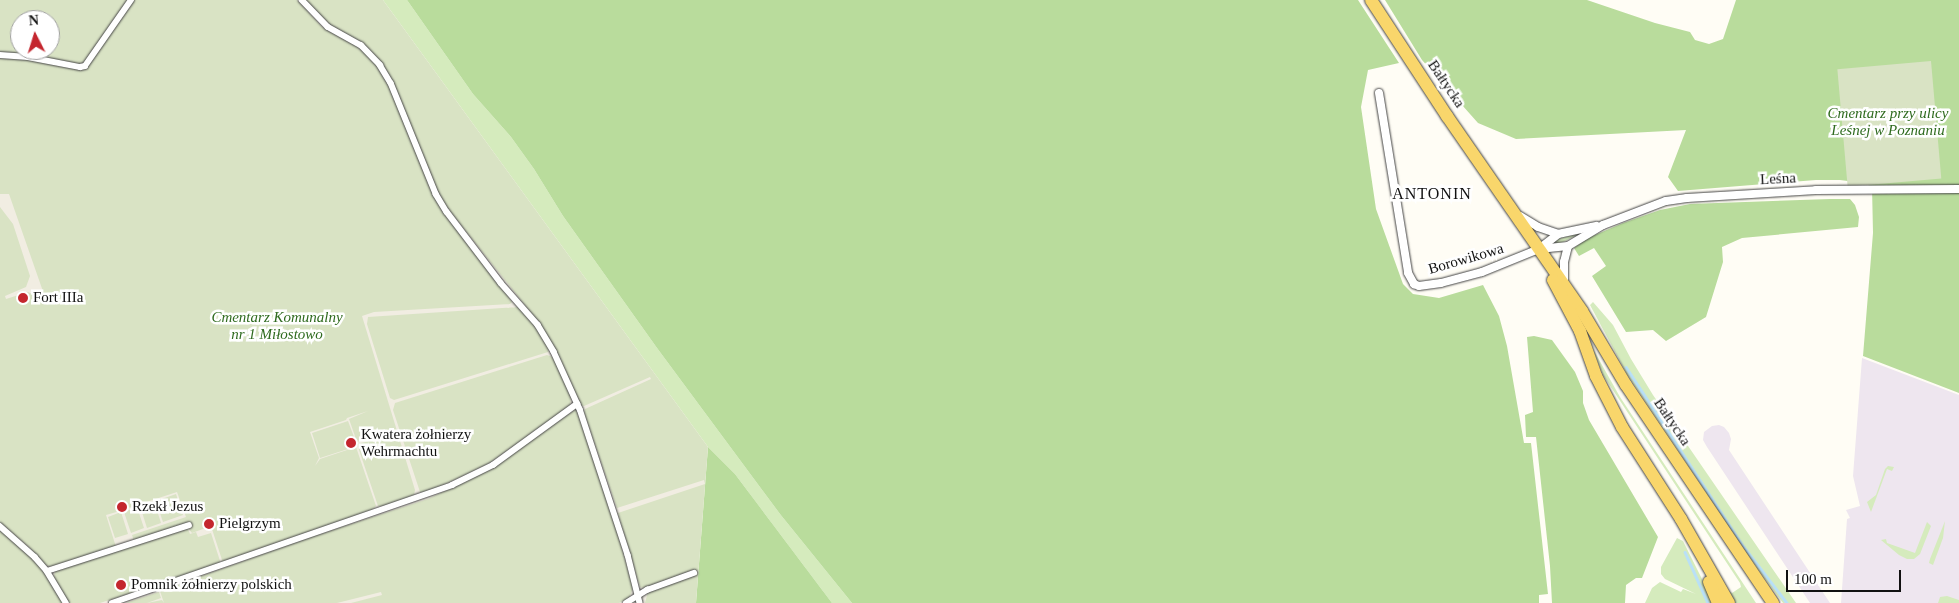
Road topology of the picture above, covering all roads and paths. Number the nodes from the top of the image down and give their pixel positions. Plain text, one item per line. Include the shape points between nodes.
1 (131, 0) edge
2 (302, 0) edge
3 (1371, 0) edge
4 (0, 55) edge
5 (1379, 93) dead end
6 (1959, 189) edge
7 (1516, 214) junction
8 (1603, 225) junction
9 (1558, 234) junction
10 (1568, 246) junction
11 (1542, 254) junction
12 (1564, 284) junction
13 (578, 404) junction
14 (189, 524) dead end
15 (0, 526) edge
16 (1692, 538) junction
17 (47, 572) junction
18 (694, 573) dead end
19 (638, 600) edge
20 (66, 603) edge
21 (112, 603) edge
22 (626, 603) edge
23 (1718, 603) edge
24 (1729, 603) edge
25 (1773, 603) edge

1 - 4 street via 85,66 80,68 28,57
2 - 13 street via 328,28 361,45 380,64 436,194 465,236 538,325
3 - 7 main road, Bałtycka
5 - 11 street, Borowikowa via 1408,273 1414,284 1426,286 1459,279
6 - 8 street, Leśna via 1816,190 1687,198 1666,201
7 - 9 street
7 - 11 main road, Bałtycka
8 - 9 street, Leśna
8 - 10 street, Leśna
9 - 11 street, Leśna
10 - 11 street, Leśna
10 - 12 street
11 - 12 main road, Bałtycka
11 - 16 main road, Bałtycka via 1583,338 1610,405 1628,439
12 - 25 main road, Bałtycka via 1626,386
13 - 19 street via 624,539
13 - 21 street via 493,465 452,486
14 - 17 street
15 - 17 street
16 - 23 main road
16 - 24 main road, Bałtycka
17 - 20 street
18 - 19 street via 647,590
19 - 22 street

